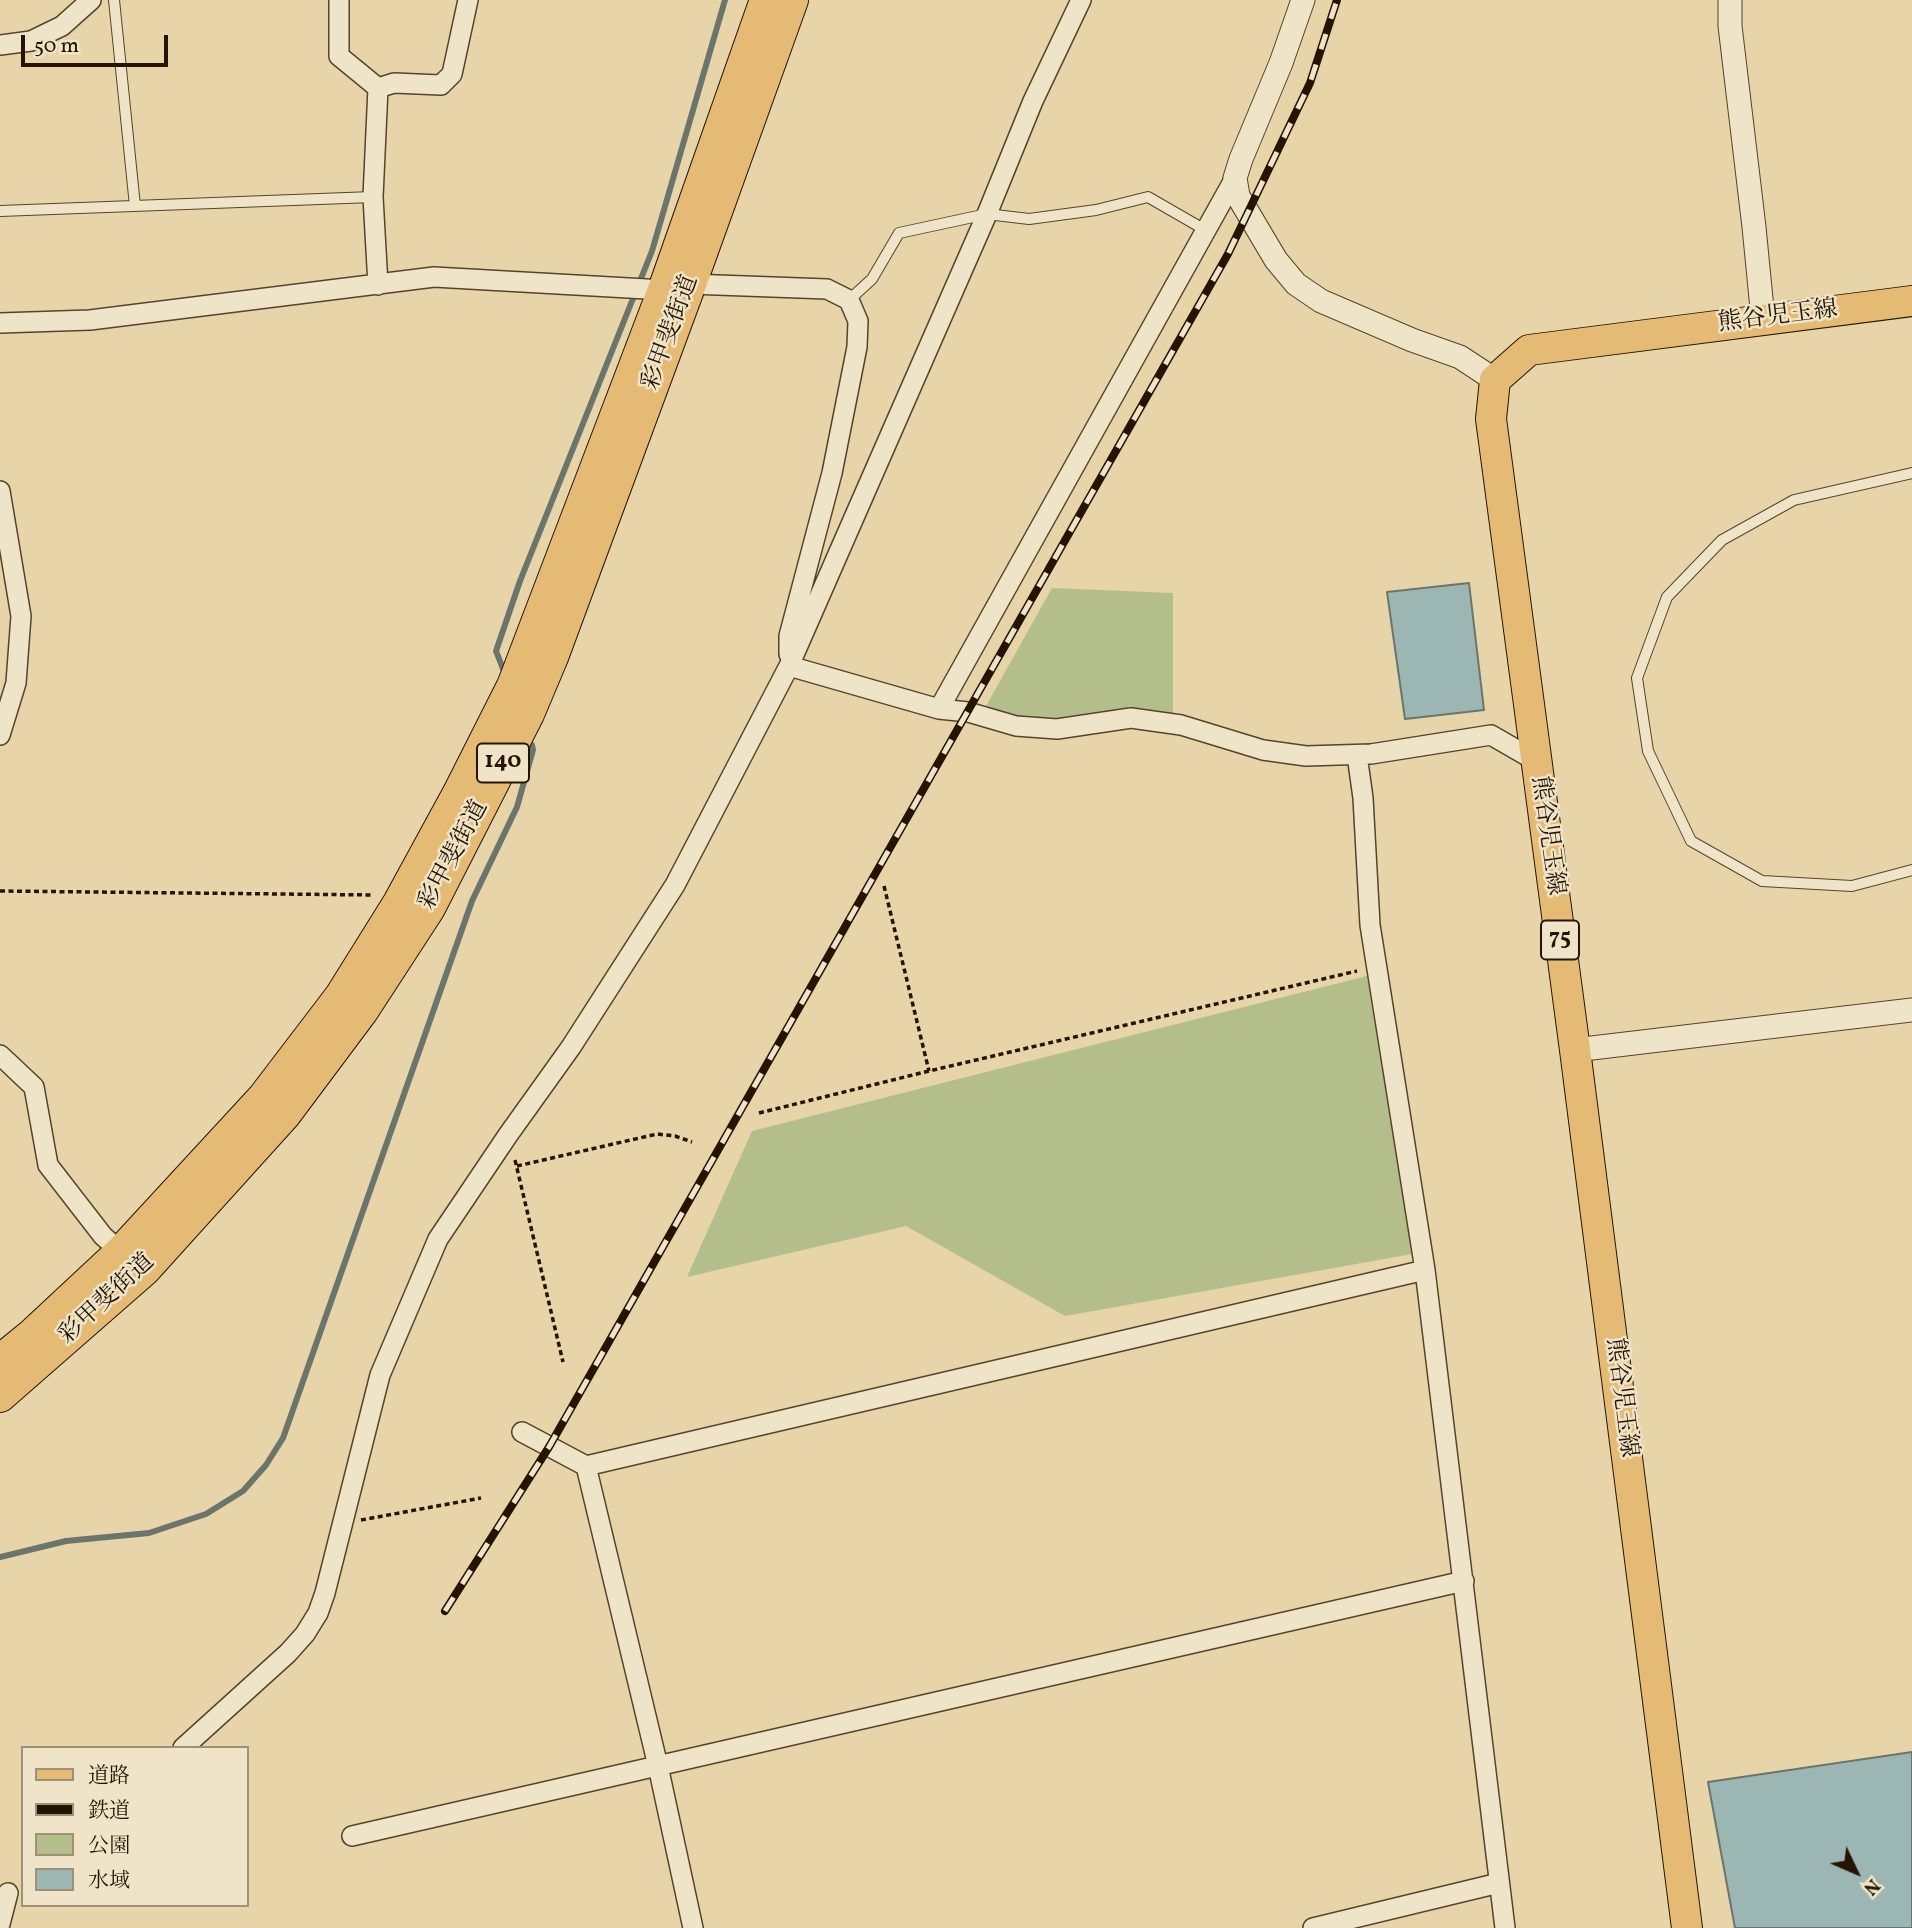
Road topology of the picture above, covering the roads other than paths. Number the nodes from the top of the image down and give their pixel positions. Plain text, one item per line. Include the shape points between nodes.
1 (91, 0) edge
2 (114, 0) edge
3 (338, 0) edge
4 (468, 0) edge
5 (814, 0) edge
6 (1081, 0) edge
7 (1303, 0) edge
8 (1730, 0) edge
9 (771, 8) edge
10 (0, 45) edge
11 (378, 88) junction
12 (1235, 178) junction
13 (373, 197) junction
14 (135, 206) junction
15 (0, 211) edge
16 (987, 214) junction
17 (1207, 232) junction
18 (378, 285) junction
19 (677, 287) junction
20 (849, 300) junction
21 (1912, 301) edge
22 (1763, 319) junction
23 (0, 323) edge
24 (1495, 380) junction
25 (1912, 473) edge
26 (0, 491) edge
27 (789, 666) junction
28 (939, 709) junction
29 (0, 735) edge
30 (1356, 755) junction
31 (1536, 761) junction
32 (1912, 870) edge
33 (1912, 1010) edge
34 (1576, 1050) junction
35 (0, 1055) edge
36 (121, 1252) junction
37 (1425, 1270) junction
38 (0, 1362) edge
39 (0, 1396) edge
40 (522, 1432) dead end
41 (586, 1466) junction
42 (1464, 1581) junction
43 (185, 1746) edge
44 (658, 1766) junction
45 (352, 1836) dead end
46 (1499, 1882) junction
47 (10, 1890) edge
48 (0, 1924) edge
49 (693, 1928) edge
50 (1313, 1928) edge
51 (1505, 1928) edge
52 (1687, 1928) edge

1 - 10 street via 62,26 31,41
2 - 14 lane
3 - 11 street via 339,56
4 - 11 street via 452,74 440,85 394,83
5 - 9 highway via 810,5
6 - 16 street
7 - 12 street
8 - 22 street
9 - 19 highway, 彩甲斐街道 / 140
11 - 13 street
12 - 17 street
12 - 24 street via 1238,196 1296,284 1321,302 1460,357
13 - 14 lane
13 - 18 street
14 - 15 lane
16 - 17 lane via 1029,219 1149,197
16 - 20 lane via 899,233 872,279
16 - 27 street
17 - 28 street
18 - 19 street via 434,277
18 - 23 street via 90,320
19 - 20 street via 827,289
19 - 36 highway, 彩甲斐街道 / 140 via 513,686 399,903 341,996 264,1097
19 - 39 highway, 彩甲斐街道 / 140 via 552,657 528,714 429,908 362,1011 285,1114 144,1269
20 - 27 street via 858,321 857,346 832,473 789,636
21 - 22 main road, 熊谷児玉線
22 - 24 main road, 熊谷児玉線 via 1529,350
24 - 31 main road, 熊谷児玉線 / 75 via 1491,419
25 - 32 lane via 1794,500 1722,540 1667,597 1637,678 1648,751 1692,841 1762,881 1853,886
26 - 29 street via 21,616 16,683
27 - 28 street
27 - 43 street via 675,885 438,1239 380,1375 318,1613 288,1653
28 - 30 street via 1016,726 1057,729 1131,718 1181,725 1274,751
30 - 31 street via 1492,735
30 - 37 street via 1370,925
31 - 34 main road, 熊谷児玉線 / 75
33 - 34 street
34 - 52 main road, 熊谷児玉線 / 75
35 - 36 street via 34,1087 48,1165 103,1236
36 - 38 highway, 彩甲斐街道 / 140
37 - 41 street
37 - 42 street
40 - 41 street
41 - 44 street
42 - 44 street
42 - 46 street
44 - 45 street
44 - 49 street
46 - 50 street
46 - 51 street
47 - 48 street

